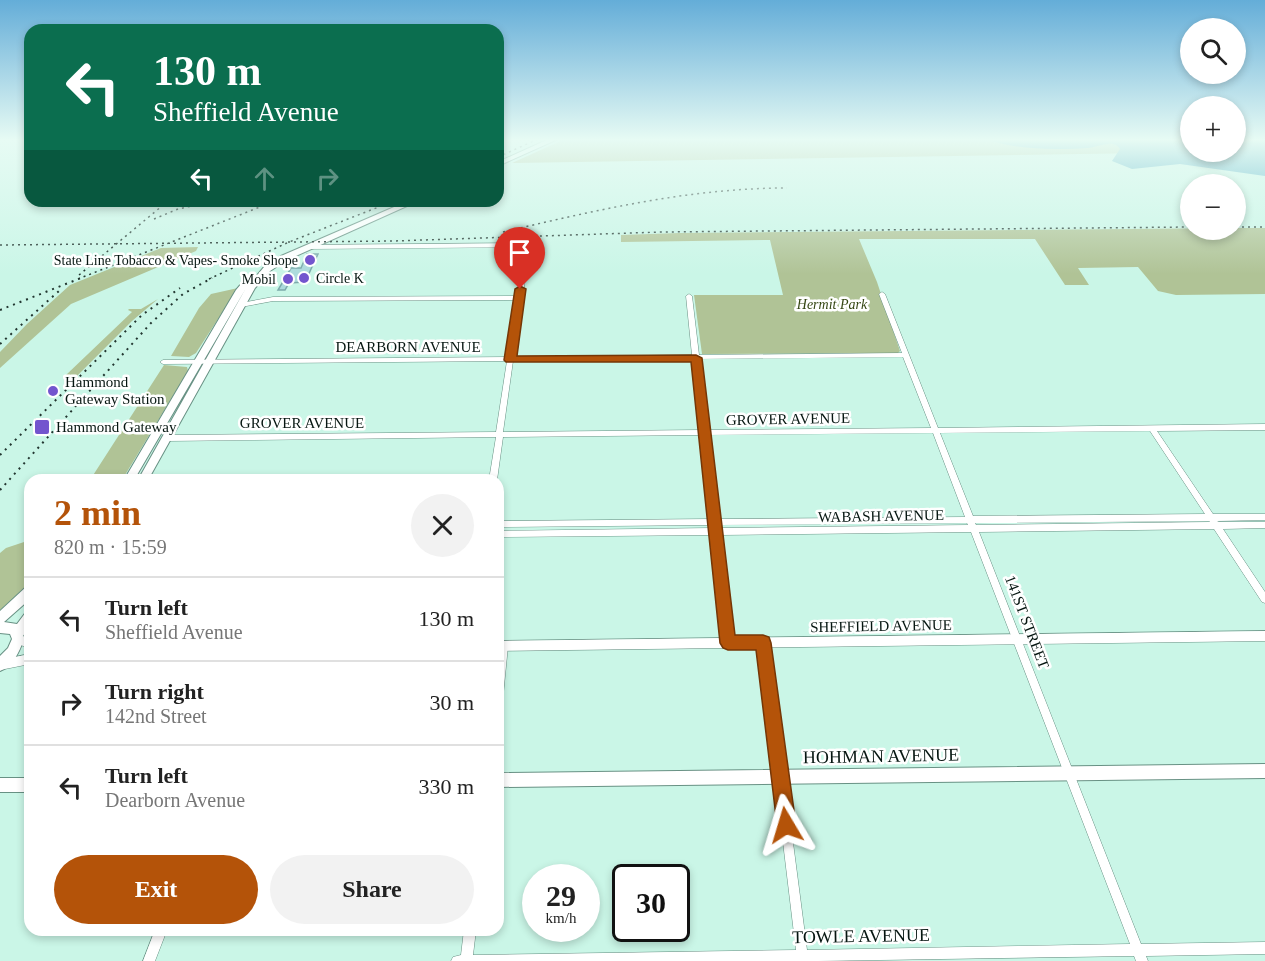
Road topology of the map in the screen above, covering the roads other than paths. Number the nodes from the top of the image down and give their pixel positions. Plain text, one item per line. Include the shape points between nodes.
1 (400, 207) edge
2 (309, 247) junction
3 (276, 263) junction
4 (248, 293) junction
5 (882, 294) dead end
6 (689, 296) dead end
7 (519, 298) junction
8 (273, 299) junction
9 (241, 305) junction
10 (906, 355) junction
11 (696, 358) junction
12 (510, 360) junction
13 (163, 362) dead end
14 (197, 362) junction
15 (210, 362) junction
16 (1265, 427) edge
17 (1152, 428) junction
18 (936, 430) junction
19 (705, 433) junction
20 (500, 435) junction
21 (167, 438) junction
22 (132, 474) edge
23 (146, 474) edge
24 (494, 474) edge
25 (1265, 517) edge
26 (1211, 518) junction
27 (973, 524) junction
28 (504, 525) edge
29 (1265, 525) edge
30 (1217, 526) junction
31 (715, 527) junction
32 (504, 534) edge
33 (24, 597) edge
34 (1265, 599) edge
35 (24, 603) edge
36 (0, 618) edge
37 (0, 625) edge
38 (1265, 636) edge
39 (22, 639) edge
40 (1018, 639) junction
41 (728, 643) junction
42 (763, 643) junction
43 (504, 646) edge
44 (24, 660) edge
45 (0, 665) edge
46 (1265, 771) edge
47 (1070, 774) junction
48 (780, 777) junction
49 (504, 780) edge
50 (0, 785) edge
51 (24, 785) edge
52 (159, 936) edge
53 (469, 936) edge
54 (1265, 948) edge
55 (1140, 955) edge
56 (803, 958) edge
57 (150, 961) edge
58 (457, 961) edge
59 (466, 961) edge

1 - 2 main road
2 - 3 main road
2 - 7 street via 527,244
3 - 4 main road via 261,274
3 - 14 main road via 256,273 244,286
4 - 8 street
4 - 9 main road
5 - 10 street, 141ST STREET
6 - 11 street
7 - 8 street
7 - 12 street
8 - 9 street
9 - 15 main road
10 - 11 street, DEARBORN AVENUE
10 - 18 street, 141ST STREET
11 - 12 street, DEARBORN AVENUE
11 - 19 street
12 - 15 street, DEARBORN AVENUE
12 - 20 street
13 - 14 street, DEARBORN AVENUE
14 - 15 street, DEARBORN AVENUE
14 - 22 main road
15 - 21 main road
16 - 17 street, GROVER AVENUE
17 - 18 street, GROVER AVENUE
17 - 26 street
18 - 19 street, GROVER AVENUE
18 - 27 street, 141ST STREET
19 - 20 street, GROVER AVENUE
19 - 31 street
20 - 21 street, GROVER AVENUE
20 - 24 street
21 - 23 main road
25 - 26 street, WABASH AVENUE
26 - 27 street, WABASH AVENUE
26 - 30 street
27 - 30 street, WABASH AVENUE
27 - 31 street, WABASH AVENUE
27 - 40 street, 141ST STREET
28 - 31 street, WABASH AVENUE
29 - 30 street, WABASH AVENUE
30 - 34 street
31 - 32 street, WABASH AVENUE
31 - 41 street
33 - 36 main road
35 - 37 main road
37 - 39 main road
38 - 40 street, SHEFFIELD AVENUE
39 - 45 main road
40 - 42 street, SHEFFIELD AVENUE
40 - 47 street, 141ST STREET
41 - 42 street, SHEFFIELD AVENUE
41 - 43 street, SHEFFIELD AVENUE
42 - 48 street
44 - 45 street
46 - 47 main road, HOHMAN AVENUE
47 - 48 main road, HOHMAN AVENUE
47 - 55 street, 141ST STREET
48 - 49 main road, HOHMAN AVENUE
48 - 56 street
50 - 51 main road
52 - 57 street
53 - 59 street
54 - 55 street, TOWLE AVENUE
55 - 56 street, TOWLE AVENUE
56 - 59 street, TOWLE AVENUE
58 - 59 street, TOWLE AVENUE

